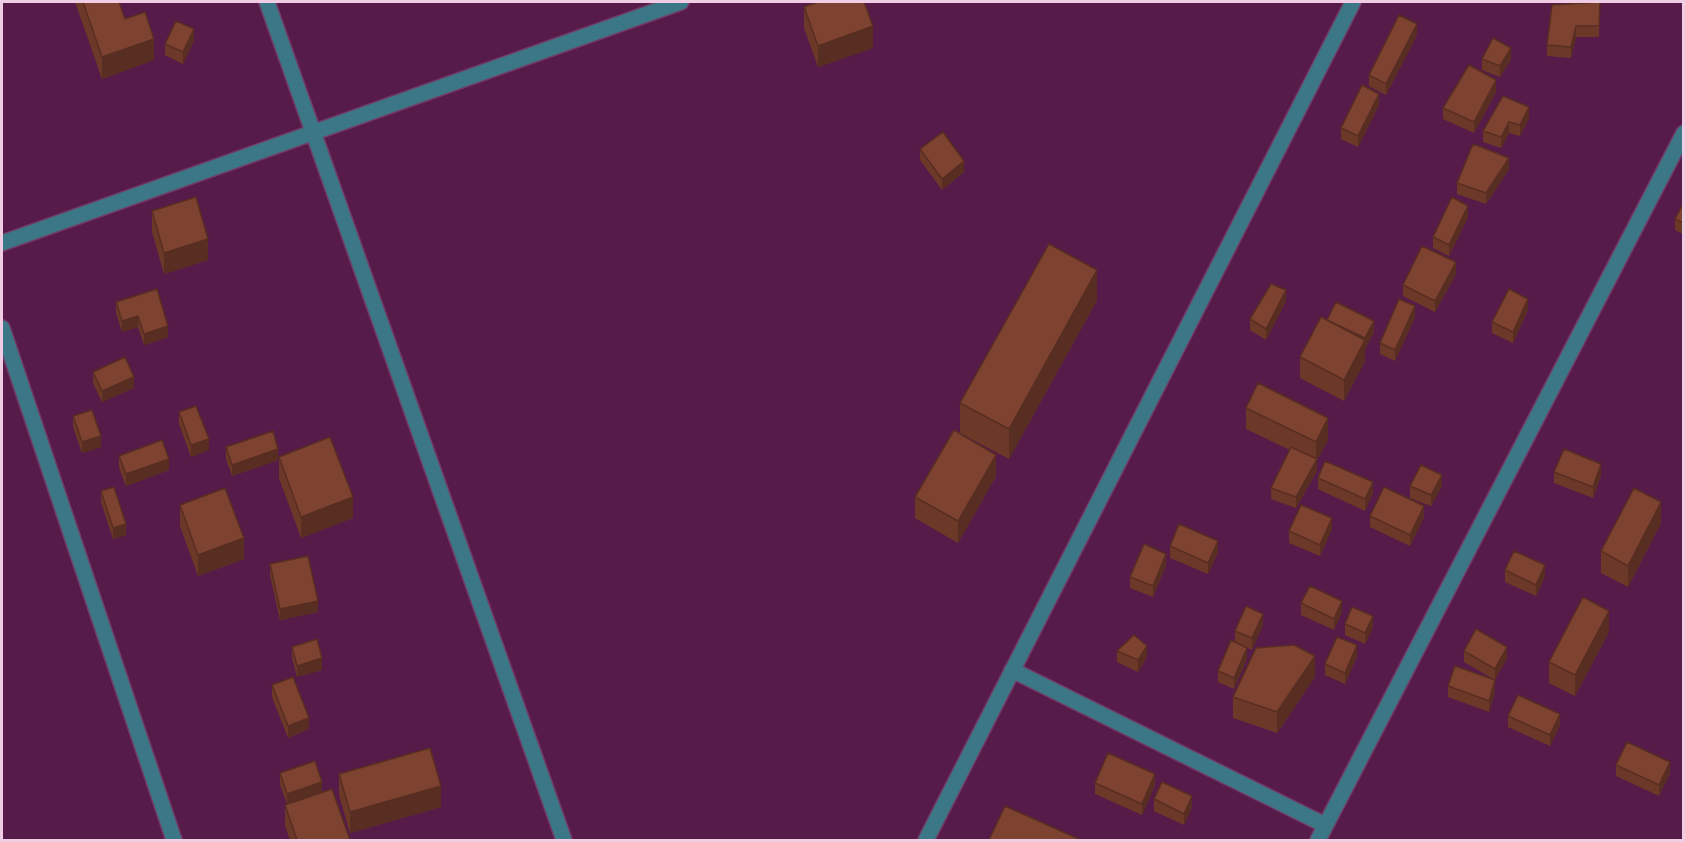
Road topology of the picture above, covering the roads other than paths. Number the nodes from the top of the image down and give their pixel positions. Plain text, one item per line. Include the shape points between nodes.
1 (267, 2) edge
2 (681, 2) edge
3 (1353, 2) edge
4 (657, 5) edge
5 (314, 132) junction
6 (1683, 133) edge
7 (2, 243) edge
8 (2, 328) edge
9 (1012, 670) junction
10 (1325, 825) junction
11 (174, 840) edge
12 (564, 840) edge
13 (926, 840) edge
14 (1318, 840) edge

1 - 5 street
2 - 4 street
3 - 9 street
4 - 5 street
5 - 7 street
5 - 12 street
6 - 10 street
8 - 11 street
9 - 10 street
9 - 13 street
10 - 14 street

